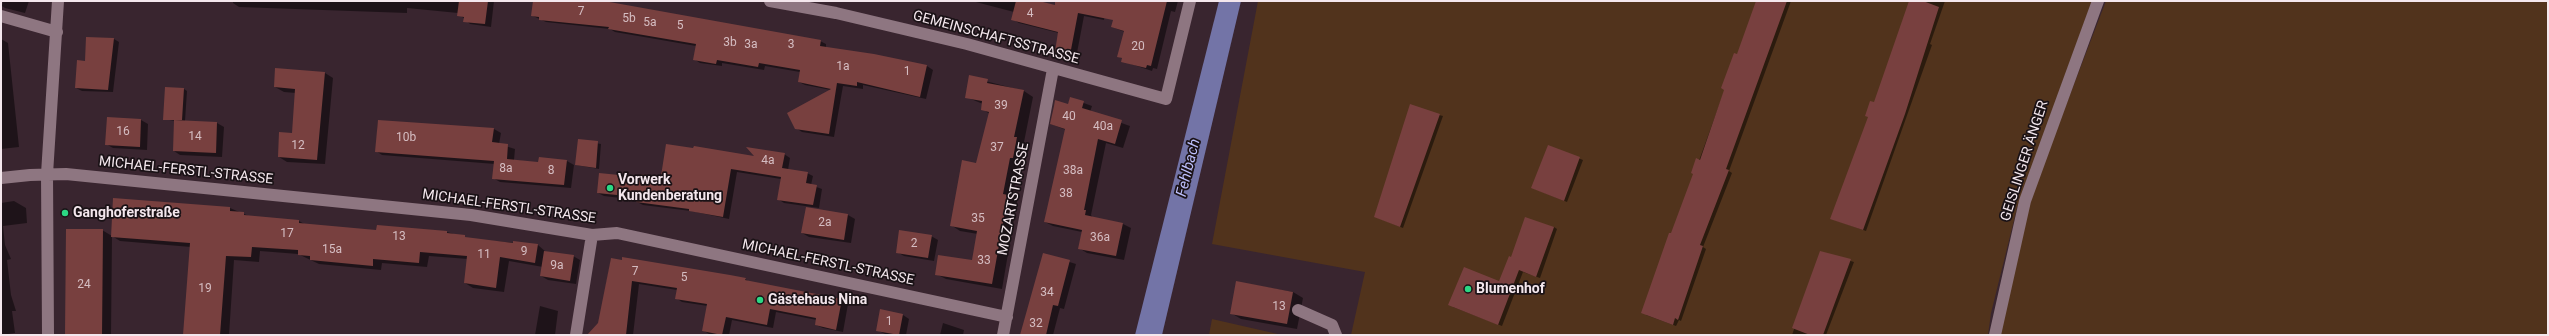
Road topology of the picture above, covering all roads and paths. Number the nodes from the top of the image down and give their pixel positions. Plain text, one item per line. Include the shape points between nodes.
1 (58, 1) edge
2 (770, 1) edge
3 (1190, 1) edge
4 (2098, 1) edge
5 (1, 16) edge
6 (57, 32) junction
7 (1053, 69) junction
8 (47, 174) junction
9 (1, 178) edge
10 (592, 235) junction
11 (1298, 310) dead end
12 (1007, 317) junction
13 (48, 335) edge
14 (576, 335) edge
15 (1002, 335) edge
16 (1336, 335) edge
17 (1995, 335) edge

1 - 6 street
2 - 7 street, GEMEINSCHAFTSSTRASSE via 923,33
3 - 7 street, GEMEINSCHAFTSSTRASSE via 1166,99
4 - 17 street, GEISLINGER ÄNGER via 2025,200
5 - 6 street
6 - 8 street
7 - 12 street, MOZARTSTRASSE
8 - 9 street
8 - 10 street, MICHAEL-FERSTL-STRASSE via 471,215
8 - 13 street
10 - 12 street, MICHAEL-FERSTL-STRASSE via 617,233
10 - 14 street
11 - 16 street via 1332,325
12 - 15 street, MOZARTSTRASSE

